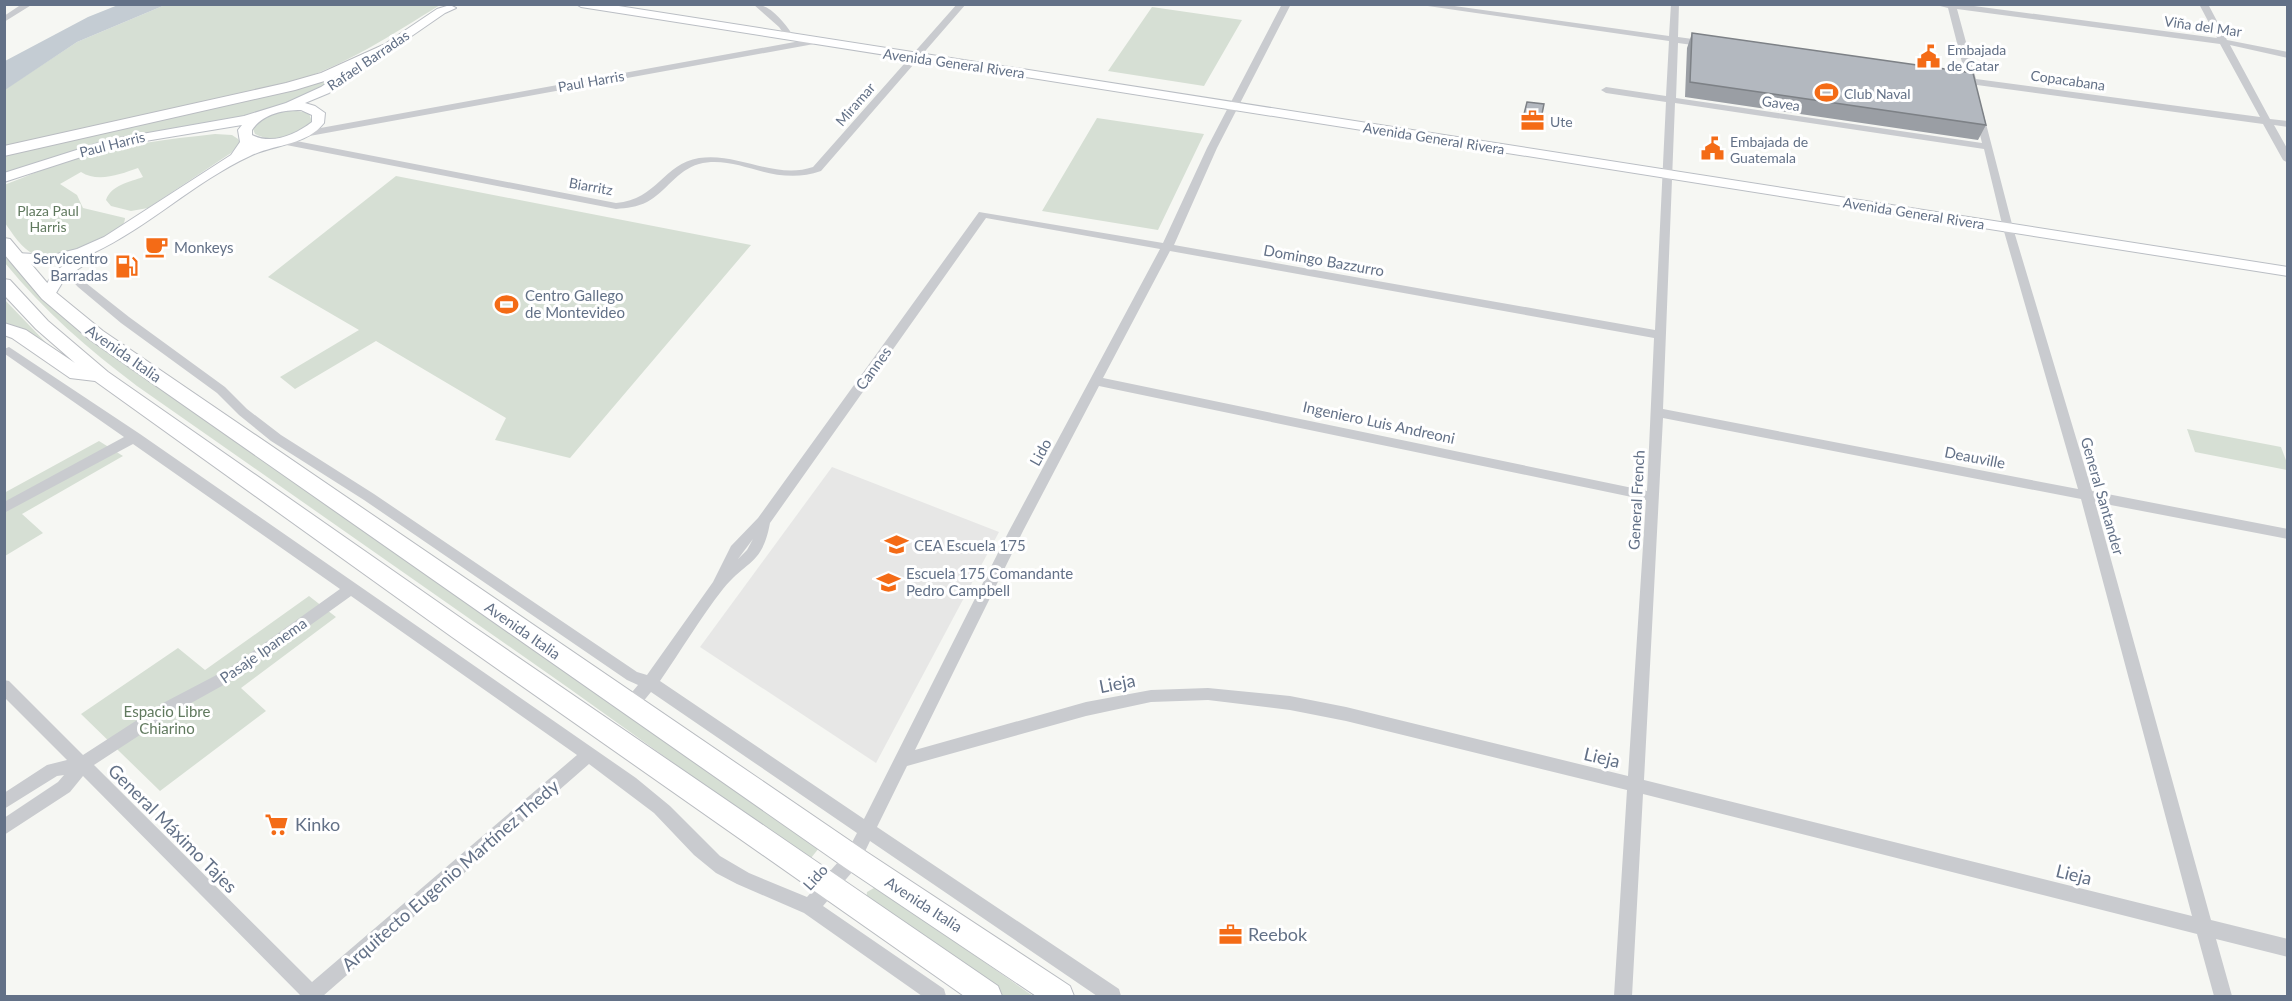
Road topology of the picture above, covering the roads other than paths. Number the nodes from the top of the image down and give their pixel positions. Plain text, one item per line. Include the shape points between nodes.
1 (581, 4) edge
2 (757, 4) edge
3 (962, 4) edge
4 (1287, 4) edge
5 (1418, 4) edge
6 (1675, 4) edge
7 (1936, 4) edge
8 (2203, 4) edge
9 (1951, 5) edge
10 (452, 6) edge
11 (25, 7) edge
12 (4, 9) edge
13 (4, 20) edge
14 (786, 38) junction
15 (1673, 39) junction
16 (2222, 41) junction
17 (811, 42) junction
18 (1719, 45) edge
19 (383, 49) junction
20 (2288, 54) edge
21 (914, 57) junction
22 (1949, 78) edge
23 (1972, 81) junction
24 (1606, 90) dead end
25 (1669, 101) junction
26 (1236, 107) junction
27 (283, 108) junction
28 (320, 115) junction
29 (258, 117) junction
30 (2265, 120) junction
31 (371, 121) junction
32 (2288, 124) edge
33 (343, 127) junction
34 (304, 134) junction
35 (246, 136) junction
36 (276, 142) junction
37 (1988, 147) junction
38 (4, 151) edge
39 (346, 153) junction
40 (237, 155) junction
41 (2288, 160) edge
42 (817, 169) joint
43 (1668, 175) junction
44 (4, 180) edge
45 (982, 214) joint
46 (2008, 228) junction
47 (4, 243) edge
48 (1167, 247) junction
49 (16, 257) junction
50 (61, 264) junction
51 (2288, 272) edge
52 (4, 284) edge
53 (48, 295) junction
54 (4, 329) edge
55 (1660, 335) junction
56 (9, 351) dead end
57 (101, 376) junction
58 (1097, 381) junction
59 (243, 412) junction
60 (1656, 412) junction
61 (224, 424) junction
62 (135, 437) junction
63 (2087, 496) junction
64 (1653, 497) junction
65 (4, 508) edge
66 (2288, 534) edge
67 (350, 589) junction
68 (650, 683) junction
69 (4, 686) edge
70 (630, 704) junction
71 (588, 755) junction
72 (903, 760) junction
73 (81, 764) junction
74 (1637, 785) junction
75 (4, 802) edge
76 (4, 828) edge
77 (867, 831) junction
78 (854, 858) junction
79 (829, 885) junction
80 (810, 907) junction
81 (2204, 927) junction
82 (2288, 948) edge
83 (312, 996) edge
84 (937, 996) edge
85 (988, 996) edge
86 (1060, 996) edge
87 (1112, 996) edge
88 (1623, 996) edge
89 (2223, 996) edge

1 - 14 main road, Avenida General Rivera
2 - 14 street via 782,25 788,34
3 - 21 street, Miramar
4 - 26 street, Lido
5 - 15 street
6 - 15 street, General French
7 - 9 street, Viña del Mar
8 - 16 street
9 - 16 street, Viña del Mar
9 - 23 street, General Santander
10 - 19 main road, Rafael Barradas
10 - 28 main road, Rafael Barradas via 326,96
11 - 12 street
11 - 13 street
14 - 17 main road, Avenida General Rivera
15 - 18 street
15 - 25 street, General French
16 - 20 street, Viña del Mar
16 - 30 street
17 - 21 main road, Avenida General Rivera
17 - 31 street, Paul Harris
19 - 27 main road, Rafael Barradas via 325,90
19 - 38 main road via 326,76 290,87
21 - 26 main road, Avenida General Rivera
21 - 42 street, Miramar
22 - 23 street, Copacabana
23 - 30 street, Copacabana
23 - 37 street, General Santander
24 - 25 street, Gavea
25 - 37 street, Gavea
25 - 43 street, General French
26 - 43 main road, Avenida General Rivera
26 - 48 street, Lido via 1212,148
27 - 28 main road, Rafael Barradas via 309,107
27 - 29 main road, Rafael Barradas
28 - 31 street, Paul Harris via 341,122
28 - 34 main road, Rafael Barradas
29 - 35 main road, Rafael Barradas via 247,125
29 - 44 main road, Paul Harris via 124,140 64,156
30 - 32 street, Copacabana
30 - 41 street
31 - 33 street, Paul Harris
33 - 34 street, Paul Harris
33 - 39 street via 326,142
34 - 36 main road, Rafael Barradas
35 - 36 main road, Rafael Barradas via 256,142
35 - 40 main road, Rafael Barradas via 247,142
35 - 44 main road, Paul Harris via 211,132 125,143
36 - 39 street, Biarritz
36 - 40 main road, Rafael Barradas
37 - 46 street, General Santander
39 - 42 street, Biarritz via 616,206 647,199 681,168 698,160 801,174
40 - 50 main road, Rafael Barradas via 99,250
43 - 46 main road, Avenida General Rivera
43 - 55 street, General French
45 - 48 street, Domingo Bazzurro
45 - 68 street, Cannes via 763,522 759,543 752,554 719,584
46 - 51 main road, Avenida General Rivera
46 - 63 street, General Santander
47 - 49 main road, Avenida Italia
48 - 55 street, Domingo Bazzurro
48 - 58 street, Lido
49 - 50 main road
49 - 53 main road, Avenida Italia
50 - 53 main road, Rafael Barradas
50 - 59 street, Avenida Italia via 125,320 221,390
52 - 57 main road, Avenida Italia via 42,326
53 - 61 main road, Avenida Italia via 96,335
54 - 57 main road via 19,334 78,374
55 - 60 street, General French
56 - 62 street
57 - 79 main road, Avenida Italia
58 - 64 street, Ingeniero Luis Andreoni
58 - 72 street, Lido via 1016,531
59 - 61 street
59 - 68 street, Avenida Italia via 632,676
60 - 63 street, Deauville
60 - 64 street, General French
61 - 70 main road, Avenida Italia
62 - 65 street
62 - 67 street
63 - 66 street, Deauville
63 - 81 street, General Santander
64 - 74 street, General French
67 - 71 street
67 - 73 street, Pasaje Ipanema via 233,673 170,707
68 - 70 street, Cannes
68 - 77 street, Avenida Italia
69 - 73 street, General Máximo Tajes
70 - 78 main road, Avenida Italia
71 - 80 street via 669,816 720,867
71 - 83 street, Arquitecto Eugenio Martínez Thedy
72 - 74 street, Lieja via 1086,709 1151,696 1208,694 1346,714
72 - 77 street, Lido
73 - 75 street via 53,770
73 - 76 street via 64,787
73 - 83 street, General Máximo Tajes
74 - 81 street, Lieja
74 - 88 street, General French
77 - 78 street, Lido
77 - 87 street, Avenida Italia
78 - 79 street, Lido
78 - 86 main road, Avenida Italia
79 - 80 street, Lido
79 - 85 main road, Avenida Italia
80 - 84 street
81 - 82 street, Lieja
81 - 89 street, General Santander

